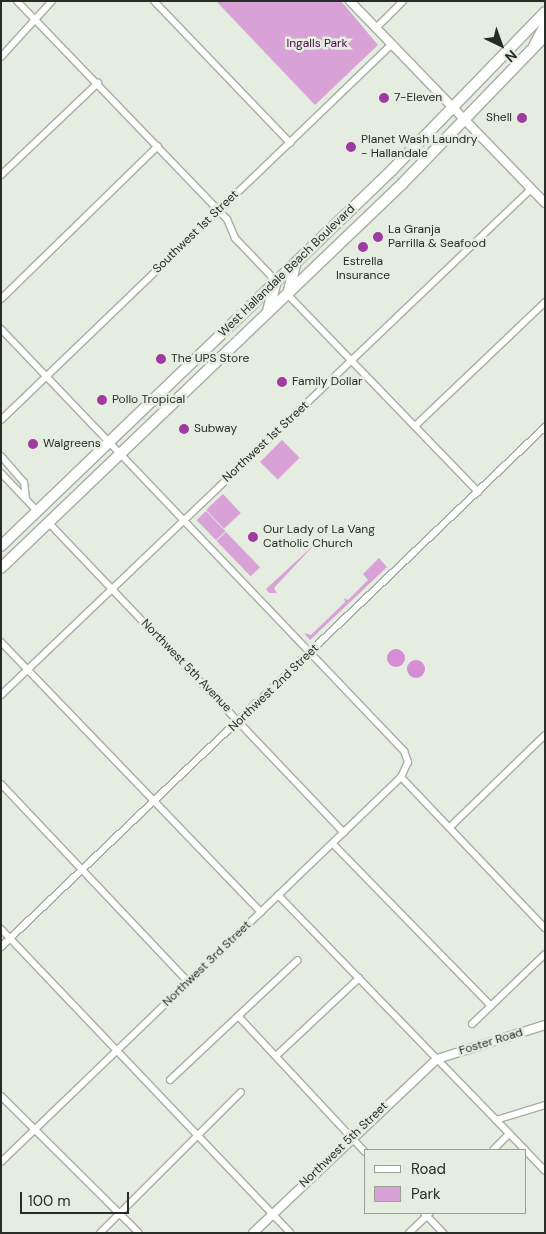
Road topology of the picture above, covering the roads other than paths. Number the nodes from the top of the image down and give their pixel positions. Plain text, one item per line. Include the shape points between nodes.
1 (18, 1) edge
2 (52, 1) edge
3 (154, 1) edge
4 (350, 1) edge
5 (403, 1) edge
6 (545, 12) edge
7 (38, 21) junction
8 (545, 24) edge
9 (376, 28) junction
10 (545, 36) edge
11 (391, 45) junction
12 (533, 47) junction
13 (1, 57) edge
14 (98, 83) junction
15 (451, 106) junction
16 (463, 118) junction
17 (290, 143) junction
18 (158, 146) junction
19 (1, 175) edge
20 (531, 189) junction
21 (545, 204) edge
22 (220, 210) junction
23 (296, 262) junction
24 (276, 281) junction
25 (288, 295) junction
26 (1, 299) edge
27 (545, 302) edge
28 (265, 316) junction
29 (1, 329) edge
30 (352, 361) junction
31 (47, 376) junction
32 (1, 420) edge
33 (415, 426) junction
34 (545, 428) edge
35 (110, 443) junction
36 (120, 454) junction
37 (1, 456) edge
38 (1, 474) edge
39 (478, 492) junction
40 (26, 498) junction
41 (37, 511) junction
42 (185, 520) junction
43 (48, 522) junction
44 (1, 546) edge
45 (1, 568) edge
46 (112, 589) junction
47 (1, 642) edge
48 (311, 652) junction
49 (28, 669) junction
50 (1, 695) edge
51 (239, 721) junction
52 (545, 735) edge
53 (402, 777) junction
54 (1, 784) edge
55 (154, 802) junction
56 (450, 827) junction
57 (344, 832) junction
58 (333, 844) junction
59 (83, 868) junction
60 (278, 895) junction
61 (261, 912) junction
62 (545, 928) edge
63 (1, 930) edge
64 (10, 939) junction
65 (1, 947) edge
66 (545, 954) edge
67 (298, 960) dead end
68 (358, 978) junction
69 (188, 982) junction
70 (491, 1006) junction
71 (239, 1017) junction
72 (472, 1024) dead end
73 (545, 1026) edge
74 (117, 1051) junction
75 (276, 1056) junction
76 (437, 1059) junction
77 (170, 1080) dead end
78 (241, 1092) dead end
79 (1, 1096) edge
80 (545, 1104) edge
81 (496, 1120) junction
82 (34, 1130) junction
83 (510, 1134) junction
84 (197, 1135) junction
85 (352, 1138) junction
86 (495, 1149) edge
87 (524, 1149) edge
88 (364, 1151) edge
89 (526, 1151) edge
90 (1, 1162) edge
91 (545, 1171) edge
92 (120, 1213) junction
93 (272, 1214) junction
94 (427, 1214) edge
95 (100, 1233) edge
96 (139, 1233) edge
97 (253, 1233) edge
98 (290, 1233) edge
99 (410, 1233) edge
100 (443, 1233) edge

1 - 7 street
2 - 7 street
3 - 17 street
4 - 9 street
5 - 9 street
6 - 15 main road, West Hallandale Beach Boulevard
7 - 13 street
7 - 14 street
8 - 12 main road
9 - 11 street
10 - 12 main road, West Hallandale Beach Boulevard
11 - 15 street
11 - 17 street, Southwest 1st Street
12 - 16 main road, West Hallandale Beach Boulevard
14 - 18 street
14 - 19 street
15 - 16 street
15 - 23 main road, West Hallandale Beach Boulevard via 392,170
16 - 20 street
16 - 25 main road, West Hallandale Beach Boulevard
17 - 22 street, Southwest 1st Street
18 - 22 street
18 - 26 street
20 - 21 street
20 - 30 street, Northwest 1st Street
22 - 24 street via 235,238
22 - 31 street, Southwest 1st Street
23 - 24 main road, West Hallandale Beach Boulevard
23 - 25 main road
24 - 28 main road via 276,294
24 - 35 main road, West Hallandale Beach Boulevard
25 - 28 main road, West Hallandale Beach Boulevard
25 - 30 street
27 - 33 street
28 - 36 main road, West Hallandale Beach Boulevard
29 - 31 street
30 - 33 street
30 - 42 street, Northwest 1st Street
31 - 32 street, Southwest 1st Street
31 - 35 street
33 - 39 street
34 - 39 street, Northwest 2nd Street
35 - 36 street
35 - 41 main road, West Hallandale Beach Boulevard
36 - 42 street
36 - 43 main road, West Hallandale Beach Boulevard
37 - 40 street via 24,482
38 - 40 street
39 - 48 street, Northwest 2nd Street
40 - 41 street
41 - 44 main road, West Hallandale Beach Boulevard
42 - 46 street, Northwest 1st Street
42 - 48 street
43 - 45 main road, West Hallandale Beach Boulevard
43 - 46 street, Northwest 5th Avenue
46 - 49 street, Northwest 1st Street
46 - 51 street, Northwest 5th Avenue
47 - 49 street
48 - 51 street, Northwest 2nd Street
48 - 53 street, Northwest 3rd Street via 404,751 408,762
49 - 50 street, Northwest 1st Street
49 - 55 street
51 - 55 street, Northwest 2nd Street
51 - 57 street, Northwest 5th Avenue
52 - 56 street
53 - 56 street
53 - 57 street, Northwest 3rd Street
54 - 59 street
55 - 59 street, Northwest 2nd Street
55 - 61 street
56 - 62 street
57 - 58 street, Northwest 3rd Street
58 - 60 street, Northwest 3rd Street
58 - 70 street
59 - 64 street, Northwest 2nd Street
59 - 69 street
60 - 61 street, Northwest 3rd Street
60 - 68 street
61 - 69 street, Northwest 3rd Street
63 - 64 street
64 - 65 street, Northwest 2nd Street
64 - 74 street
66 - 70 street
67 - 71 street
68 - 75 street
68 - 76 street
69 - 74 street, Northwest 3rd Street
70 - 72 street
71 - 75 street
71 - 77 street
73 - 76 street, Foster Road
74 - 82 street, Northwest 3rd Street
74 - 84 street
75 - 85 street
76 - 81 street
76 - 85 street, Northwest 5th Street
78 - 84 street
79 - 82 street
80 - 81 street
81 - 83 street
82 - 90 street, Northwest 3rd Street
82 - 92 street
83 - 86 street
83 - 87 street
84 - 92 street
84 - 93 street
85 - 88 street
85 - 93 street, Northwest 5th Street
89 - 91 street
92 - 95 street
92 - 96 street
93 - 97 street, Northwest 5th Street
93 - 98 street
94 - 99 street
94 - 100 street

